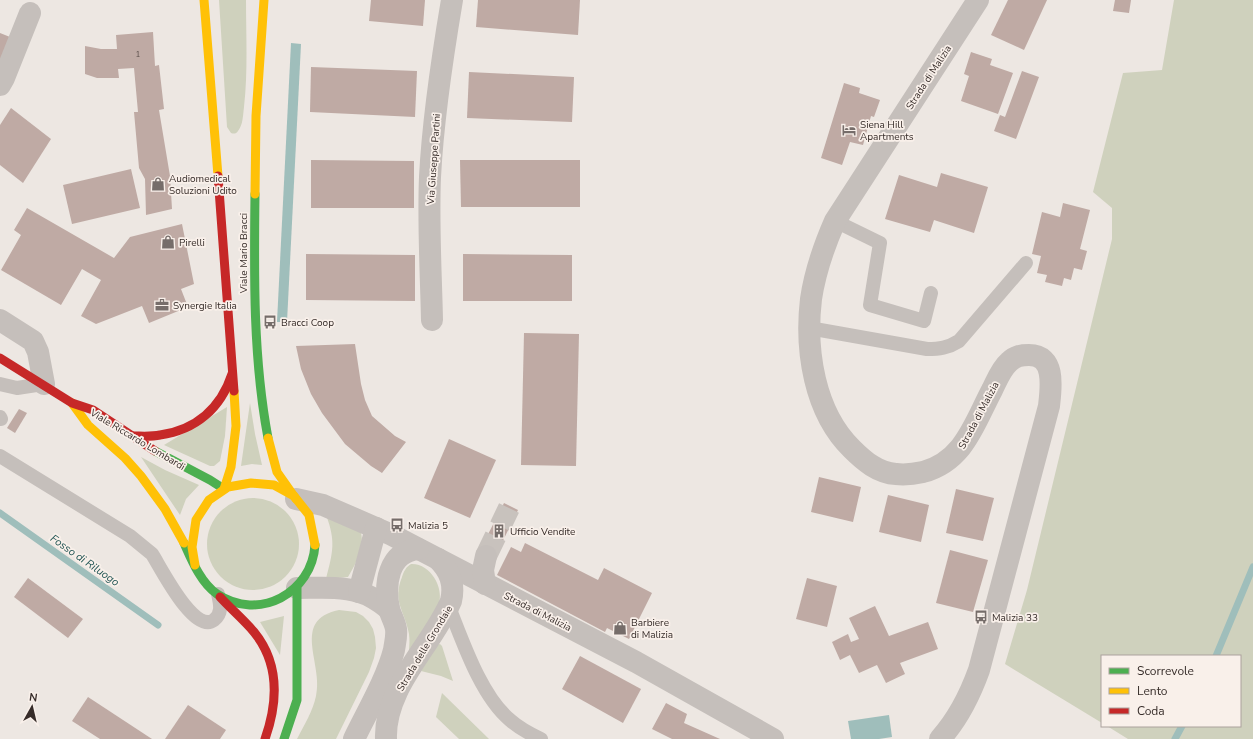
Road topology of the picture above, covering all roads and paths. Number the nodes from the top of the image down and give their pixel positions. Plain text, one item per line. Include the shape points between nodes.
1 (204, 0) edge
2 (264, 0) edge
3 (452, 0) edge
4 (978, 0) edge
5 (30, 13) dead end
6 (0, 85) edge
7 (835, 221) junction
8 (1026, 263) dead end
9 (932, 293) dead end
10 (0, 320) edge
11 (432, 320) dead end
12 (809, 328) junction
13 (0, 358) edge
14 (233, 367) junction
15 (0, 384) edge
16 (44, 384) junction
17 (72, 403) junction
18 (132, 436) junction
19 (0, 456) edge
20 (224, 489) junction
21 (296, 499) junction
22 (376, 528) junction
23 (418, 549) junction
24 (486, 556) tunnel mouth
25 (438, 559) junction
26 (195, 565) junction
27 (485, 584) junction
28 (297, 588) junction
29 (359, 592) junction
30 (218, 594) junction
31 (449, 607) junction
32 (389, 609) junction
33 (265, 739) edge
34 (284, 739) edge
35 (354, 739) edge
36 (386, 739) edge
37 (541, 739) edge
38 (773, 739) edge
39 (940, 739) edge

1 - 14 main road, Viale Mario Bracci
2 - 21 main road, Viale Mario Bracci via 256,116 256,350 270,450 277,472
3 - 11 street, Via Giuseppe Partini via 442,62 430,178
4 - 7 street, Strada di Malizia
5 - 6 street
7 - 9 lane via 880,243 870,305 924,321
7 - 12 street, Strada di Malizia via 817,270 811,298
8 - 12 lane via 958,341 949,347 927,349
10 - 16 street via 33,341 38,352
12 - 39 street, Strada di Malizia via 815,377 829,420 848,446 862,459 880,471 895,474 929,470 944,464 953,456 972,430 1003,368 1014,358 1032,355 1039,357 1049,369 1049,406 979,670 962,709
13 - 16 main road, Viale Riccardo Lombardi
14 - 18 main road via 222,398 202,419 175,433 150,437
14 - 20 main road, Viale Mario Bracci via 236,426 231,468
15 - 16 lane via 17,388
16 - 17 main road, Viale Riccardo Lombardi
17 - 18 main road, Viale Riccardo Lombardi via 93,410
17 - 26 main road, Viale Riccardo Lombardi via 88,425 137,471 173,523
18 - 20 main road, Viale Riccardo Lombardi via 173,462
19 - 30 lane via 146,548 192,614 212,621 220,610
20 - 21 main road, Viale Riccardo Lombardi via 244,482 261,482 277,486
20 - 26 main road, Viale Riccardo Lombardi via 210,500 197,519 193,530 192,548
21 - 22 street, Strada di Malizia via 323,505
21 - 28 main road, Viale Riccardo Lombardi via 308,514 314,532 315,551 310,569
22 - 23 street, Strada di Malizia
22 - 29 street
23 - 25 street, Strada di Malizia
23 - 32 street, Strada delle Grondaie via 404,552 390,571
24 - 27 street via 483,566
25 - 27 street, Strada di Malizia
25 - 31 street, Strada delle Grondaie via 452,582 453,594
26 - 30 main road, Viale Riccardo Lombardi via 202,578
27 - 38 street, Strada di Malizia via 636,662
28 - 29 street
28 - 30 main road, Viale Riccardo Lombardi via 279,600 258,605 237,603
28 - 34 main road via 297,700
29 - 32 street via 372,597
30 - 33 main road via 259,638 272,661 276,690
31 - 36 street, Strada delle Grondaie via 393,700 387,719
31 - 37 lane via 482,684 494,704 518,727
32 - 35 street, Strada delle Grondaie via 396,628 394,650

